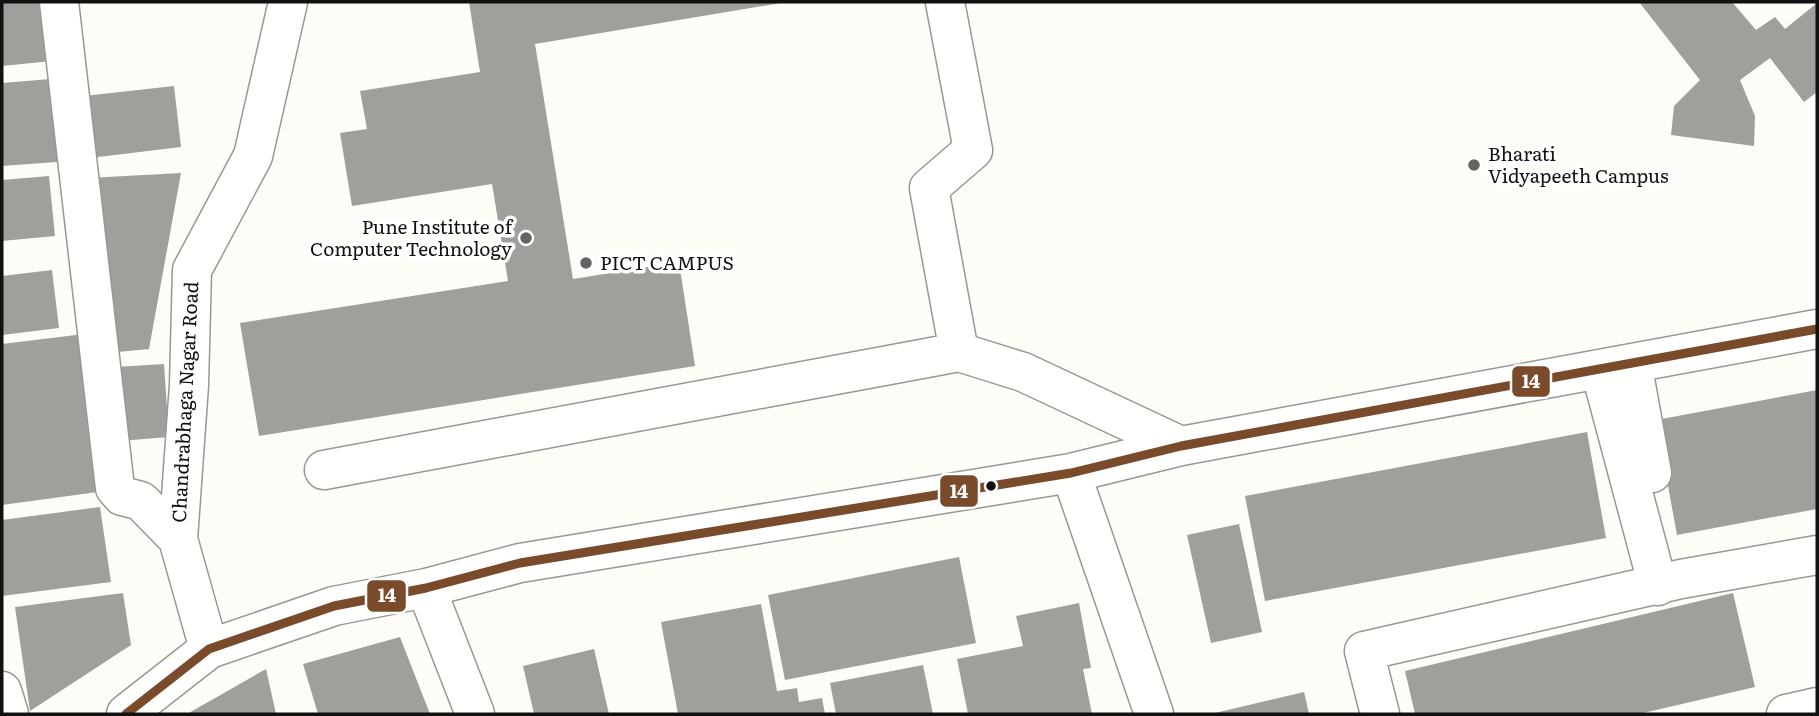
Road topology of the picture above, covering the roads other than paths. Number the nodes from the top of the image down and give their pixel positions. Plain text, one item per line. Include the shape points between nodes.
1 (59, 2) edge
2 (288, 2) edge
3 (945, 2) edge
4 (1817, 329) edge
5 (960, 352) junction
6 (1616, 366) junction
7 (1181, 446) junction
8 (324, 470) dead end
9 (1071, 474) junction
10 (178, 539) junction
11 (1817, 555) edge
12 (1669, 583) junction
13 (426, 587) junction
14 (209, 649) junction
15 (2, 691) edge
16 (1817, 707) edge
17 (9, 714) edge
18 (126, 714) edge
19 (475, 714) edge
20 (1154, 714) edge
21 (1380, 714) edge
22 (1786, 714) edge

1 - 10 street via 115,488 122,496 141,501
2 - 10 street, Chandrabhaga Nagar Road via 253,156 192,270
3 - 5 street via 973,150 929,188
4 - 6 street
5 - 7 street via 1023,372
5 - 8 street
6 - 7 street
6 - 12 street
7 - 9 street
9 - 13 street via 520,563
9 - 20 street
10 - 14 street, Chandrabhaga Nagar Road
11 - 12 street
12 - 21 street via 1364,651
13 - 14 street via 334,606
13 - 19 street
14 - 18 street
15 - 17 street
16 - 22 street

